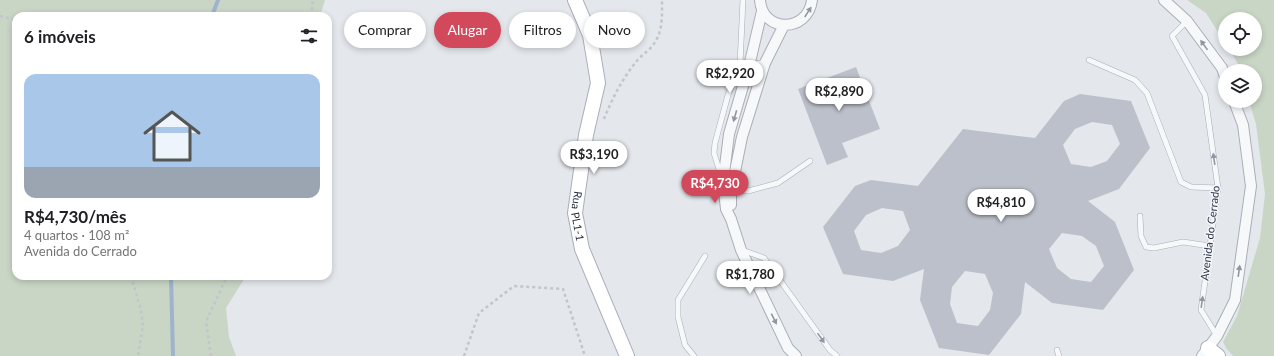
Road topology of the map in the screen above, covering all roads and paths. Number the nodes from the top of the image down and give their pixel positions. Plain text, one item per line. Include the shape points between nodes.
1 (312, 0) edge
2 (575, 0) edge
3 (662, 0) edge
4 (743, 0) edge
5 (760, 0) edge
6 (812, 0) edge
7 (1164, 0) edge
8 (762, 11) junction
9 (311, 12) edge
10 (0, 16) edge
11 (12, 19) edge
12 (1187, 21) junction
13 (784, 25) junction
14 (1089, 60) dead end
15 (750, 62) junction
16 (765, 63) junction
17 (740, 64) junction
18 (1219, 64) edge
19 (1237, 108) edge
20 (603, 123) dead end
21 (810, 161) dead end
22 (723, 182) junction
23 (1218, 188) junction
24 (732, 191) junction
25 (1140, 216) dead end
26 (731, 219) junction
27 (1210, 246) junction
28 (741, 250) junction
29 (705, 256) dead end
30 (132, 280) edge
31 (224, 280) edge
32 (1217, 336) junction
33 (1057, 350) dead end
34 (1209, 353) edge
35 (138, 356) edge
36 (211, 356) edge
37 (464, 356) edge
38 (585, 356) edge
39 (627, 356) edge
40 (694, 356) edge
41 (796, 356) edge
42 (837, 356) edge
43 (1059, 356) edge

1 - 9 path
2 - 39 street, Rua PL1-1 via 590,35 598,82 586,135 575,213 582,249
3 - 20 path via 662,20 655,43 636,61 626,76
4 - 17 lane
5 - 8 street
13 -> 6 street via 801,21 807,14
7 - 12 street
8 - 13 street via 768,18
8 - 15 street
10 - 11 path
18 -> 12 street
23 -> 12 lane, Avenida do Cerrado via 1205,95 1172,36
13 - 16 street
14 - 23 lane via 1135,80 1147,93 1182,182 1192,187
15 - 16 lane
15 - 17 lane
15 -> 22 street via 730,134
16 - 24 street via 742,137
17 - 22 lane via 728,95 715,143 714,153
32 -> 19 street via 1235,300 1251,186 1243,125
21 - 24 lane via 778,183 748,191
22 - 24 lane
22 - 26 street via 726,209
23 - 27 lane, Avenida do Cerrado
24 - 26 street
25 - 27 lane via 1141,236 1146,247 1154,248 1183,242
26 - 28 street
32 -> 27 lane, Avenida do Cerrado via 1201,310
28 -> 41 street via 788,348
28 -> 42 lane via 764,258 830,350
29 - 40 lane via 678,300 678,317 685,345
30 - 35 path via 143,325
31 - 36 path via 206,322
32 - 34 street
33 - 43 lane
37 - 38 path via 479,313 514,286 563,289

